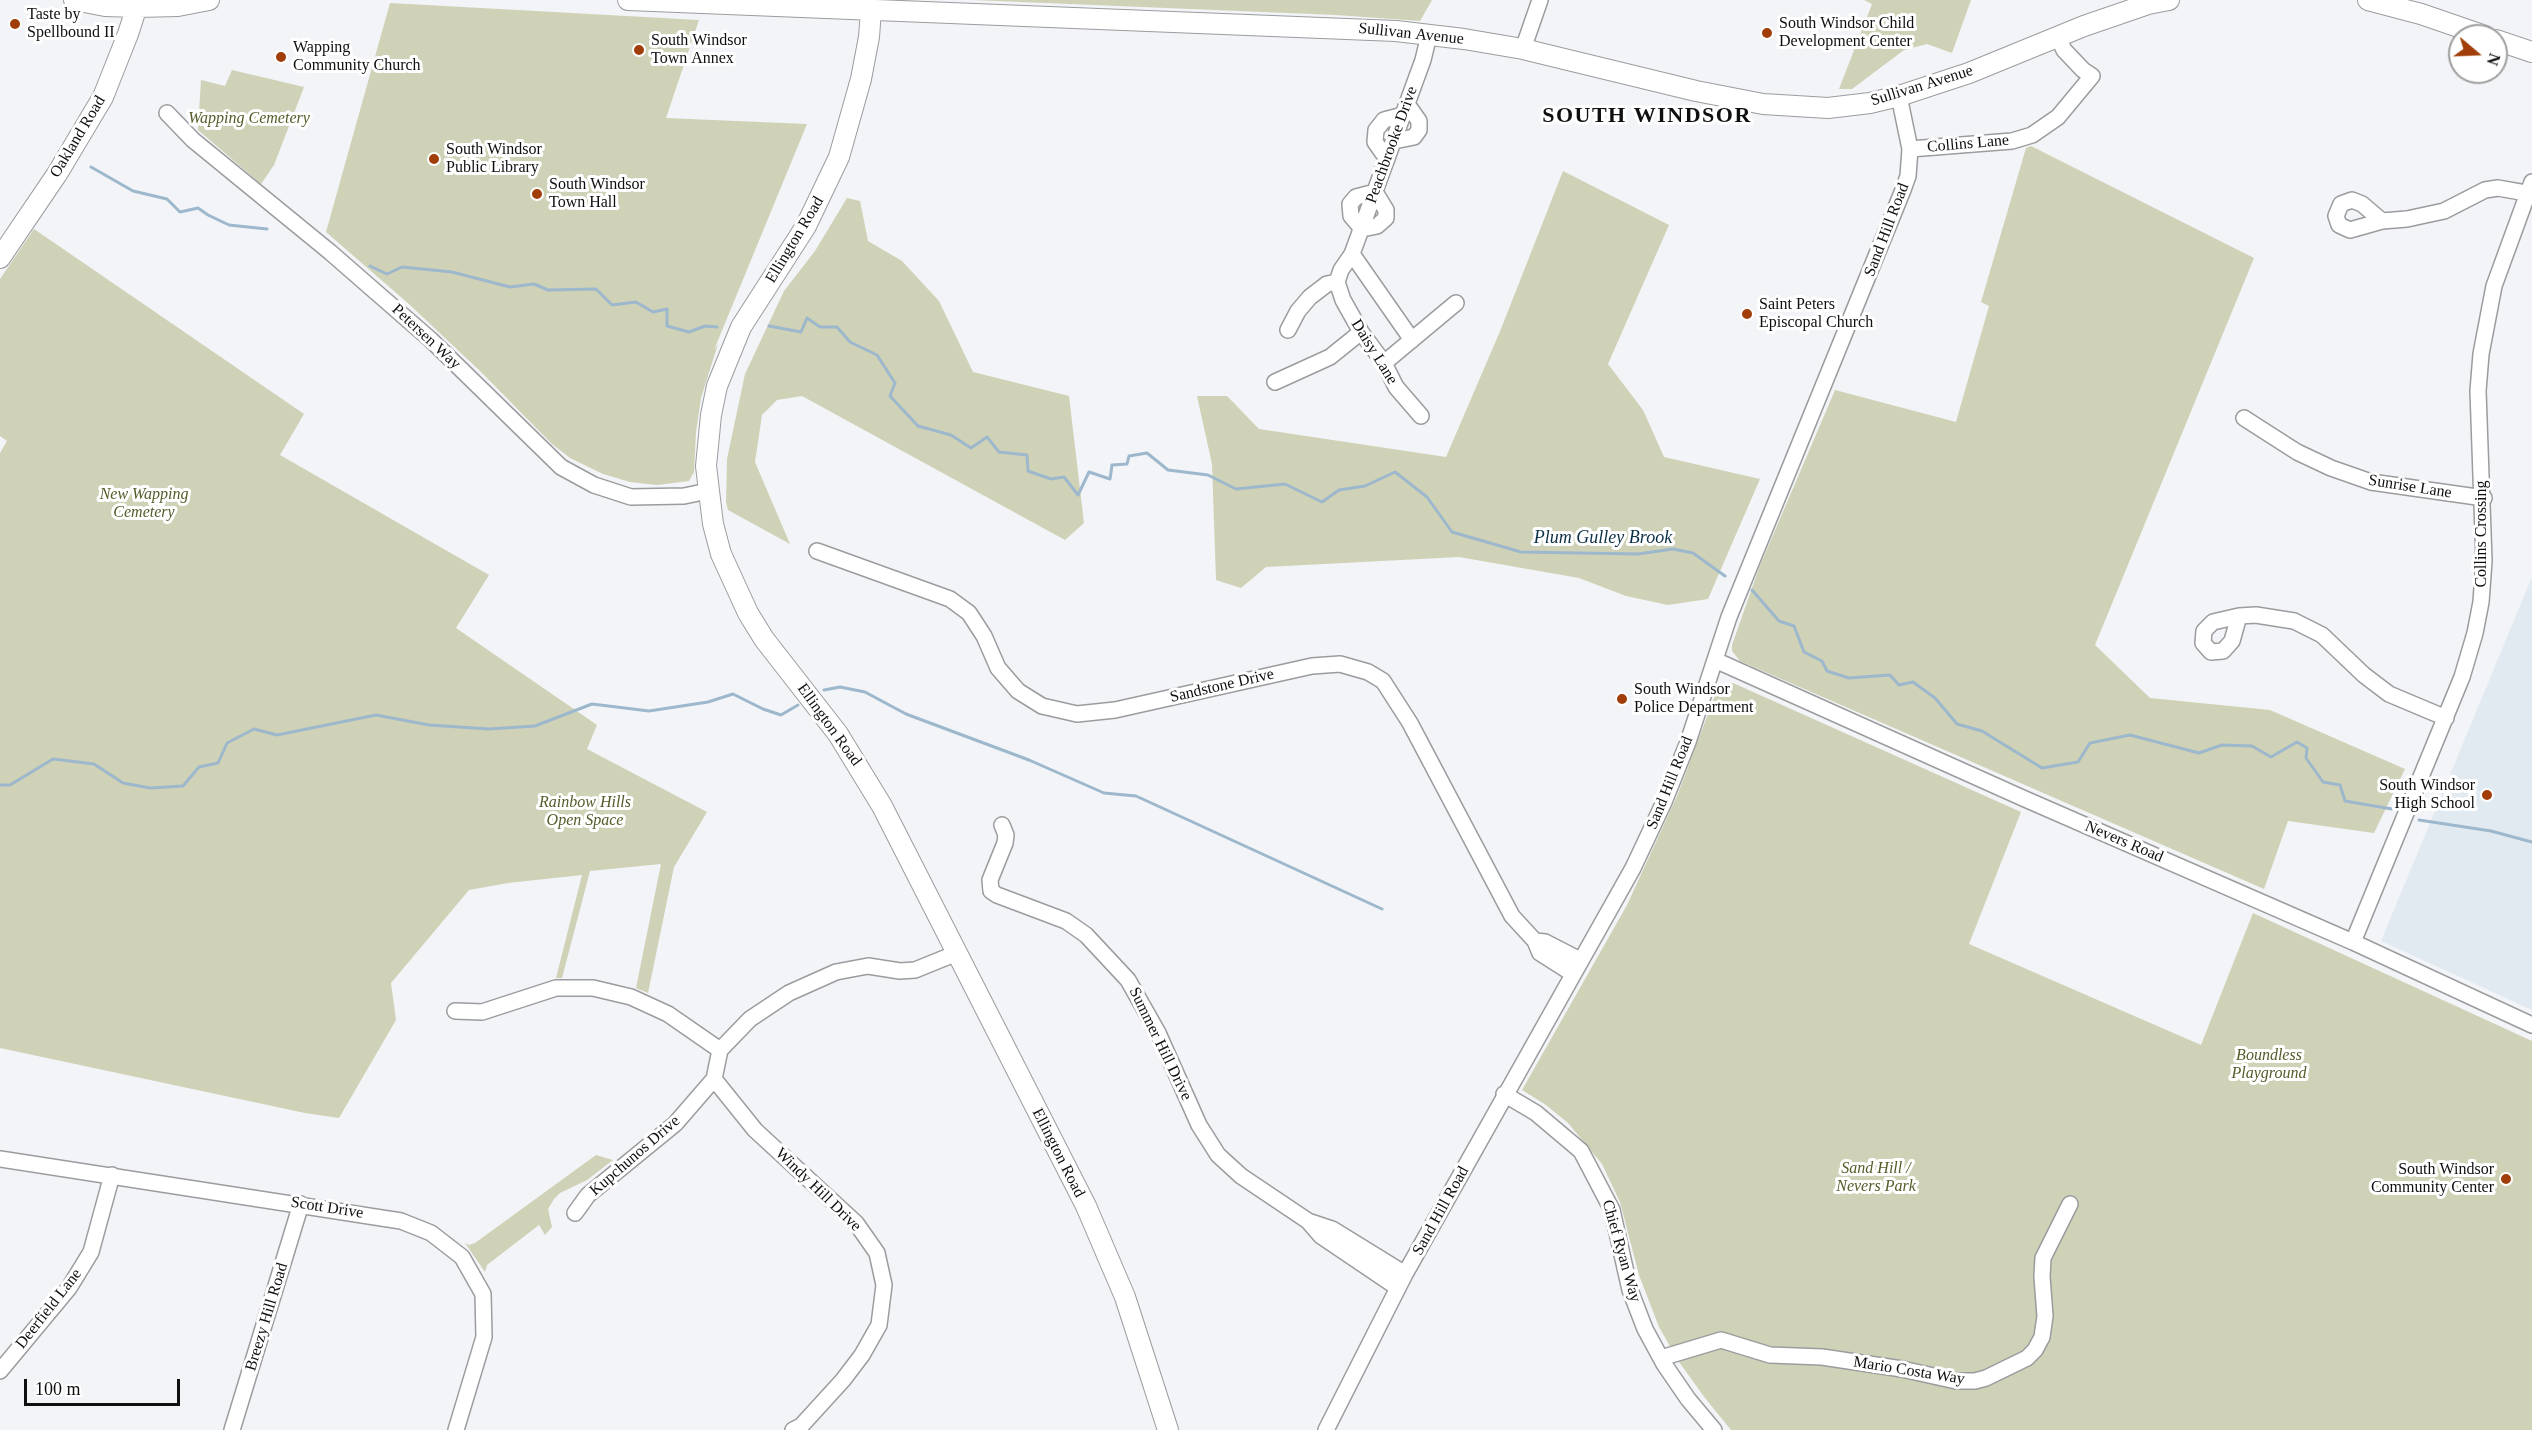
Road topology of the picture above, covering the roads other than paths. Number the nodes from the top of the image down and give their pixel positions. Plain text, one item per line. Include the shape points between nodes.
1 (74, 0) edge
2 (209, 0) edge
3 (628, 0) edge
4 (1540, 0) edge
5 (2169, 0) edge
6 (2368, 0) edge
7 (138, 3) edge
8 (871, 10) junction
9 (2450, 24) edge
10 (1429, 35) junction
11 (2058, 37) junction
12 (2508, 44) edge
13 (1523, 49) junction
14 (2532, 52) edge
15 (1899, 96) junction
16 (1405, 109) junction
17 (167, 113) dead end
18 (1910, 149) junction
19 (1387, 159) junction
20 (2531, 190) edge
21 (2382, 221) dead end
22 (1352, 255) junction
23 (0, 258) edge
24 (1337, 282) junction
25 (1456, 303) dead end
26 (1288, 330) dead end
27 (1361, 332) junction
28 (1412, 340) junction
29 (1384, 363) junction
30 (1275, 382) dead end
31 (1421, 416) dead end
32 (2244, 418) dead end
33 (708, 491) junction
34 (2484, 498) junction
35 (817, 551) dead end
36 (2239, 616) dead end
37 (1715, 660) junction
38 (2446, 718) junction
39 (1002, 825) dead end
40 (2353, 942) junction
41 (957, 953) junction
42 (1576, 967) junction
43 (455, 1011) dead end
44 (2532, 1025) edge
45 (720, 1050) junction
46 (714, 1078) junction
47 (1504, 1094) junction
48 (0, 1159) edge
49 (112, 1175) junction
50 (301, 1204) junction
51 (2070, 1204) dead end
52 (575, 1213) dead end
53 (1401, 1281) junction
54 (1661, 1358) junction
55 (0, 1371) edge
56 (232, 1430) edge
57 (456, 1430) edge
58 (793, 1430) edge
59 (1168, 1430) edge
60 (1326, 1430) edge
61 (1714, 1430) edge

1 - 7 main road via 105,6
2 - 7 main road via 178,6
3 - 8 main road, Sullivan Avenue
4 - 13 street
5 - 11 main road, Sullivan Avenue
6 - 9 main road
7 - 23 main road, Oakland Road via 103,97
8 - 10 main road, Sullivan Avenue via 1324,26
8 - 33 main road, Ellington Road via 861,79 839,157 806,226 741,327 717,386 707,443
10 - 13 main road, Sullivan Avenue
10 - 16 street, Peachbrooke Drive
11 - 15 main road, Sullivan Avenue
11 - 18 street, Collins Lane via 2064,50 2092,76 2058,117 2032,135 2012,141
12 - 14 main road
13 - 15 main road, Sullivan Avenue via 1763,104 1828,108
15 - 18 street, Sand Hill Road
16 - 19 street via 1384,120 1376,130 1375,142
16 - 19 street, Peachbrooke Drive via 1419,121 1419,130 1414,136 1394,141
17 - 33 street, Petersen Way via 193,140 431,340 561,467 594,485 631,497 684,496
18 - 37 street, Sand Hill Road via 1908,176 1889,229 1755,550
19 - 22 street, Peachbrooke Drive
20 - 21 street via 2485,190 2444,211
20 - 34 street, Collins Crossing via 2494,286 2482,342 2478,391
22 - 24 street, Peachbrooke Drive
22 - 28 street
24 - 26 street via 1327,284 1310,297
24 - 27 street, Daisy Lane
25 - 28 street
27 - 29 street, Daisy Lane
27 - 30 street via 1330,357
28 - 29 street
29 - 31 street, Daisy Lane via 1396,387
32 - 34 street, Sunrise Lane via 2297,452 2371,482
33 - 41 main road, Ellington Road via 721,554 738,593 764,639 862,770
34 - 38 street, Collins Crossing via 2481,602 2469,656
35 - 42 street, Sandstone Drive via 950,599 969,613 998,668 1018,691 1042,706 1077,714 1115,710 1312,666 1340,664 1368,672 1390,690 1512,916 1535,941 1545,942
36 - 38 street via 2294,621 2322,635 2389,694
37 - 40 street, Nevers Road
37 - 42 street, Sand Hill Road via 1664,802 1633,868
38 - 40 street, Collins Crossing
39 - 53 street, Summer Hill Drive via 1005,843 990,880 991,891 1066,921 1092,940 1128,980 1158,1033 1199,1125 1218,1155 1241,1176 1308,1221 1332,1229
40 - 44 street, Nevers Road
41 - 45 street via 915,970 868,966 836,972 750,1019
41 - 59 main road, Ellington Road via 1108,1255
42 - 47 street, Sand Hill Road
43 - 45 street via 482,1012 556,988 593,988 631,996 668,1014
45 - 46 street, Kupchunos Drive
46 - 52 street, Kupchunos Drive via 675,1124 588,1195
46 - 58 street, Windy Hill Drive via 755,1130 856,1223 877,1253 884,1285 879,1325 843,1380
47 - 53 street, Sand Hill Road
47 - 54 street, Chief Ryan Way via 1536,1113 1581,1151 1612,1210 1630,1290
48 - 49 street, Scott Drive
49 - 50 street, Scott Drive
49 - 55 street, Deerfield Lane via 91,1252 69,1288
50 - 56 street, Breezy Hill Road
50 - 57 street, Scott Drive via 401,1221 431,1233 462,1257 483,1294 484,1337
51 - 54 street, Mario Costa Way via 2043,1258 2042,1337 2027,1358 1986,1378 1956,1381 1822,1358 1770,1355 1721,1340
53 - 60 street, Sand Hill Road
54 - 61 street, Chief Ryan Way

